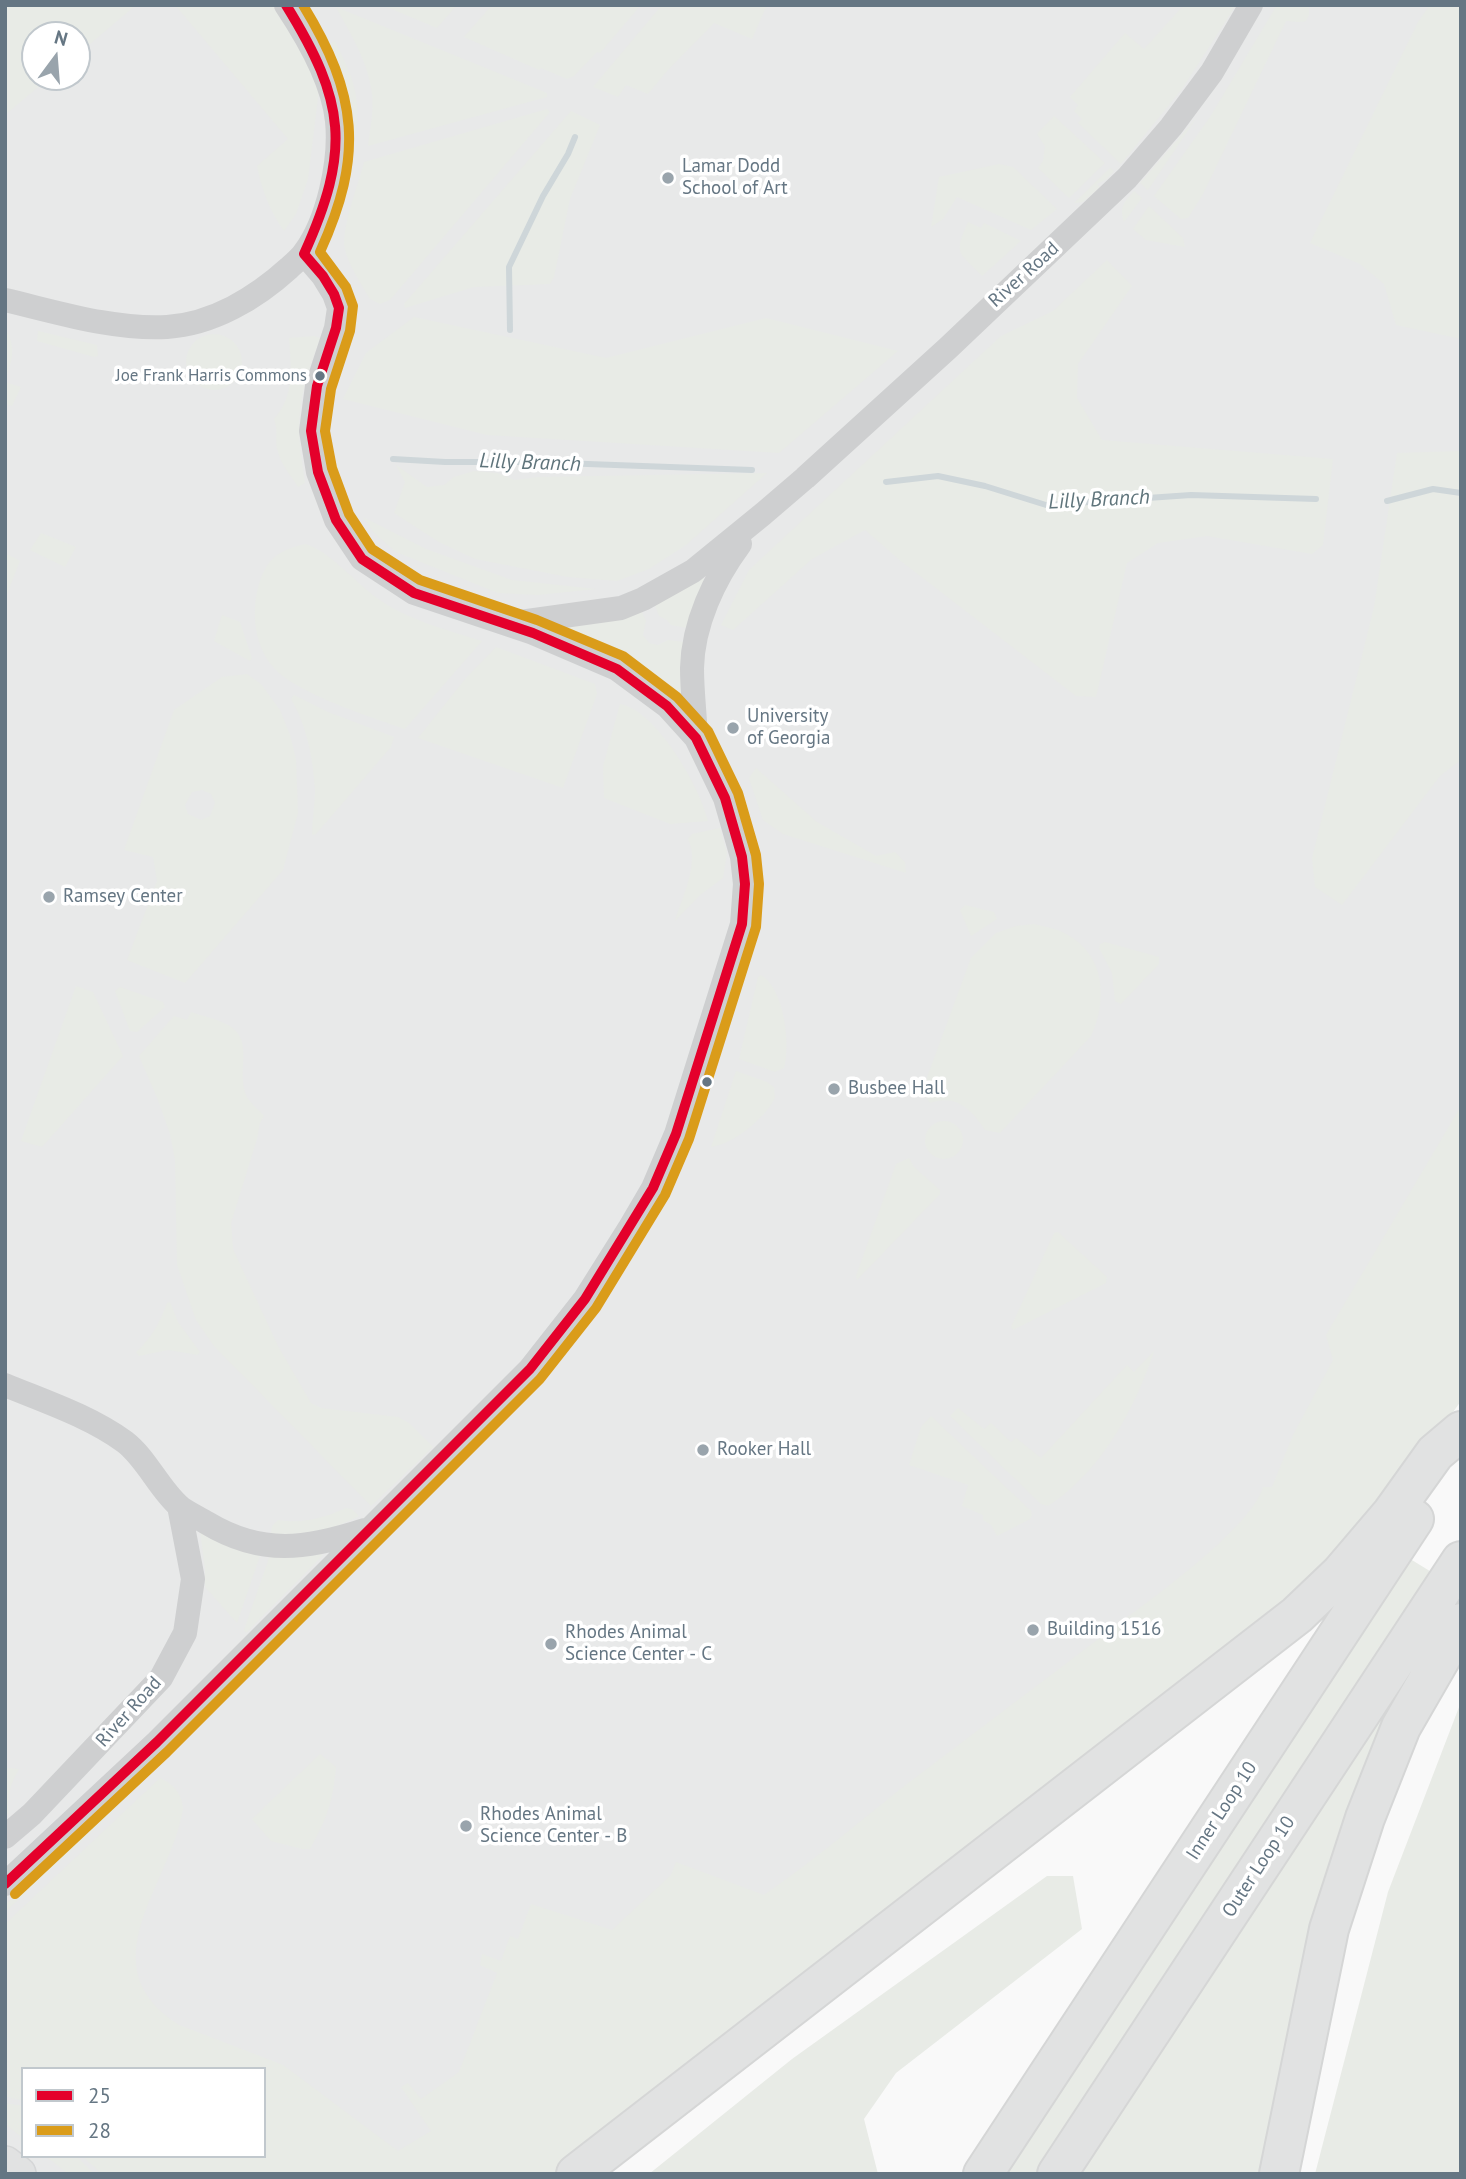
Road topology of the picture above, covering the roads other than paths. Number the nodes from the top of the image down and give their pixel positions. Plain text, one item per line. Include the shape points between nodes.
1 (286, 5) edge
2 (1251, 5) edge
3 (304, 254) junction
4 (5, 300) edge
5 (763, 514) junction
6 (505, 623) junction
7 (696, 738) junction
8 (5, 1385) edge
9 (1461, 1431) edge
10 (1461, 1447) edge
11 (179, 1506) junction
12 (369, 1529) junction
13 (1461, 1561) edge
14 (1461, 1623) edge
15 (5, 1837) edge
16 (5, 1884) edge
17 (5, 2164) edge
18 (18, 2174) edge
19 (576, 2174) edge
20 (983, 2174) edge
21 (1057, 2174) edge
22 (1279, 2174) edge

1 - 3 street via 319,66 337,120 334,176 320,223
2 - 5 street, River Road via 1212,72 1127,178
3 - 4 street via 269,286 239,304 168,327 120,326
3 - 6 street, River Road via 323,276 339,309 317,386 311,431 318,472 336,520 362,559 414,593
5 - 6 street, River Road via 693,571 621,608
5 - 7 street, River Road via 723,567 700,622 692,667
6 - 7 street, River Road via 622,671 667,706
7 - 12 street, River Road via 725,798 745,884 742,924 676,1135 629,1229 560,1333 530,1369
8 - 11 street via 90,1421 127,1444
9 - 19 highway via 1435,1453 1340,1574 1297,1615
10 - 20 highway, Inner Loop 10
11 - 12 street, River Road via 228,1535 258,1545 329,1542
11 - 15 street, River Road via 192,1578 185,1633 162,1678
12 - 16 street, River Road via 157,1742
13 - 21 highway, Outer Loop 10
14 - 22 highway via 1401,1727 1365,1818 1329,1929
17 - 18 main road

